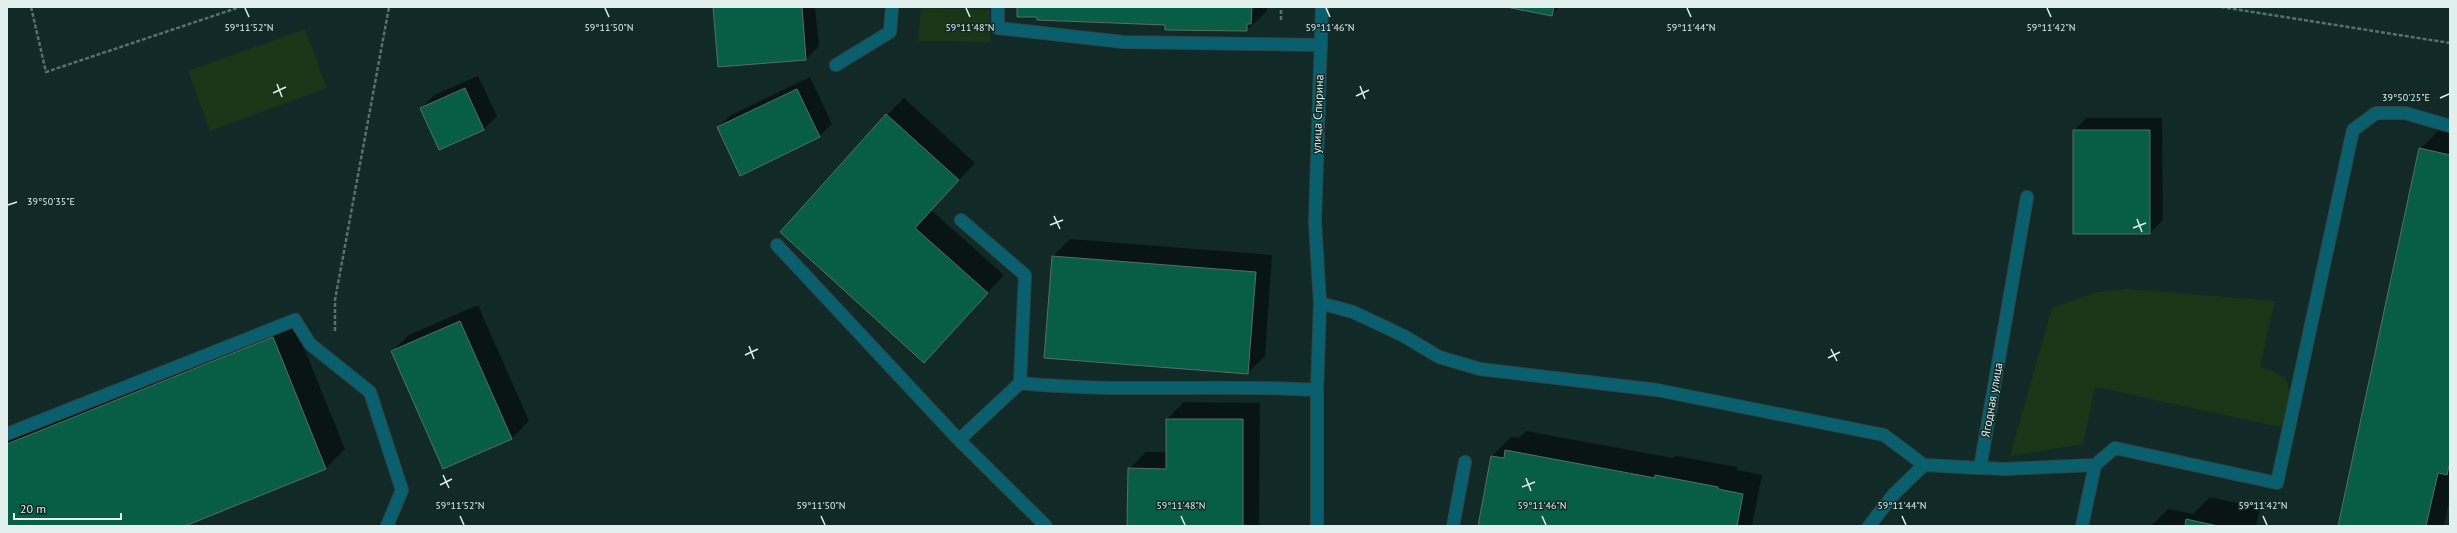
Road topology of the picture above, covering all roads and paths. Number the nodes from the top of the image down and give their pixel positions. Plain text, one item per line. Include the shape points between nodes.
1 (31, 7) edge
2 (240, 7) edge
3 (389, 7) edge
4 (892, 7) edge
5 (998, 7) edge
6 (1322, 7) edge
7 (2221, 7) edge
8 (2450, 43) edge
9 (1321, 46) junction
10 (836, 65) dead end
11 (2450, 126) edge
12 (2027, 197) dead end
13 (961, 220) dead end
14 (777, 245) dead end
15 (1320, 303) junction
16 (334, 364) junction
17 (1020, 383) junction
18 (1316, 390) junction
19 (7, 434) edge
20 (959, 440) junction
21 (1464, 462) dead end
22 (1924, 465) junction
23 (2095, 465) junction
24 (1980, 468) junction
25 (387, 526) edge
26 (1046, 526) edge
27 (1317, 526) edge
28 (1453, 526) edge
29 (1870, 526) edge
30 (2082, 526) edge

1 - 2 path via 46,72
3 - 16 path via 335,300
4 - 10 street via 890,32
5 - 9 street via 998,28 1123,42
6 - 9 street, улица Спирина
7 - 8 path
9 - 15 street, улица Спирина via 1314,222
11 - 23 street via 2405,112 2376,113 2353,130 2277,483 2115,448
12 - 24 street, Ягодная улица
13 - 17 street via 1025,275
14 - 20 street
15 - 18 street, улица Спирина
15 - 22 street via 1353,312 1404,336 1439,357 1480,369 1657,390 1884,435
16 - 19 street via 310,344 295,320
16 - 25 street via 370,392 402,490
17 - 18 street via 1067,388 1275,387
17 - 20 street
18 - 27 street, улица Спирина
20 - 26 street
21 - 28 street
22 - 24 street
22 - 29 street via 1894,494
23 - 24 street
23 - 30 street

